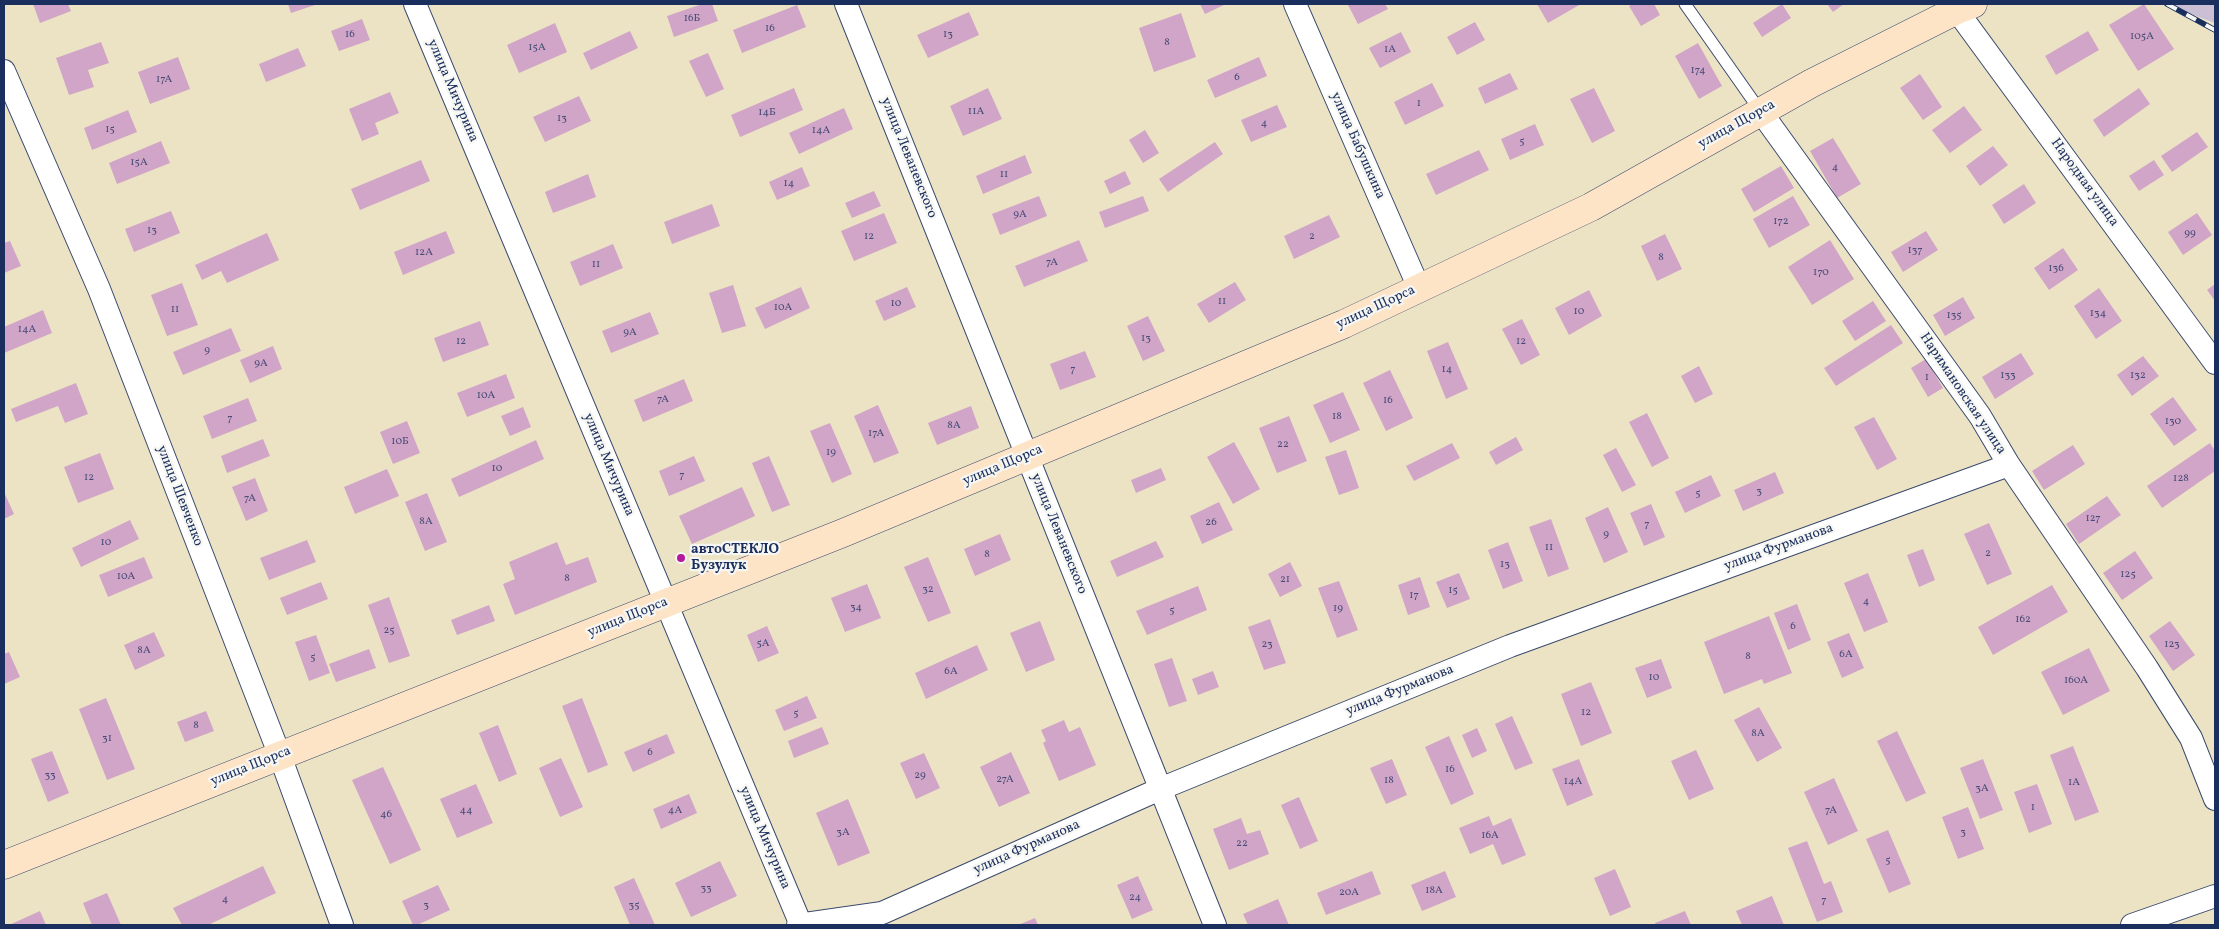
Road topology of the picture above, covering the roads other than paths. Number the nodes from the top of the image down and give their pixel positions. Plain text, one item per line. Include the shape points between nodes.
1 (415, 4) edge
2 (846, 4) edge
3 (1296, 4) edge
4 (1685, 4) edge
5 (1961, 6) edge
6 (4, 71) edge
7 (1761, 112) junction
8 (1419, 288) junction
9 (2215, 363) edge
10 (1027, 456) junction
11 (2009, 465) junction
12 (666, 603) junction
13 (280, 756) junction
14 (1160, 789) junction
15 (2215, 799) edge
16 (4, 865) edge
17 (2215, 896) edge
18 (342, 925) edge
19 (800, 925) edge
20 (1215, 925) edge
21 (2132, 925) edge

1 - 12 street, улица Мичурина
2 - 10 street, улица Леваневского
3 - 8 street, улица Бабушкина
4 - 7 lane, Наримановская улица
5 - 7 main road, улица Щорса
5 - 9 street, Народная улица
6 - 13 street, улица Шевченко via 99,289
7 - 8 main road, улица Щорса via 1592,207
7 - 11 street, Наримановская улица via 1980,416
8 - 10 main road, улица Щорса via 1335,328
10 - 12 main road, улица Щорса
10 - 14 street, улица Леваневского
11 - 14 street, улица Фурманова via 1510,646
11 - 15 street, Наримановская улица via 2191,738
12 - 13 main road, улица Щорса
12 - 19 street, улица Мичурина
13 - 16 main road, улица Щорса
13 - 18 street, улица Шевченко
14 - 19 street, улица Фурманова via 882,913
14 - 20 street, улица Леваневского
17 - 21 street

